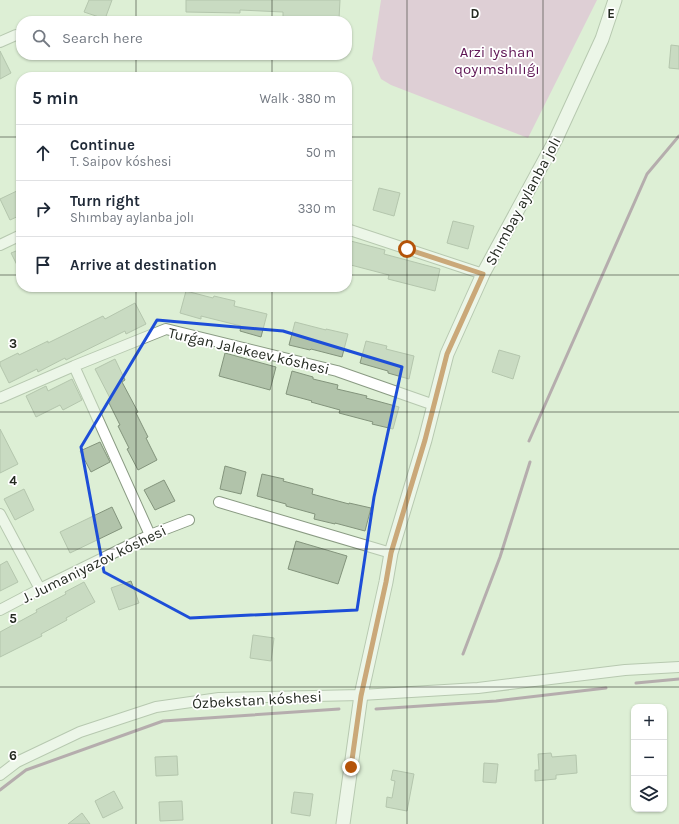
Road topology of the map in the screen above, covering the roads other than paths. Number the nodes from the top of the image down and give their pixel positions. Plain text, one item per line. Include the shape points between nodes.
1 (615, 0) edge
2 (16, 35) edge
3 (0, 42) edge
4 (352, 231) edge
5 (16, 237) edge
6 (0, 245) edge
7 (483, 274) junction
8 (74, 366) junction
9 (0, 398) edge
10 (434, 405) junction
11 (219, 502) dead end
12 (0, 514) edge
13 (189, 520) dead end
14 (150, 535) junction
15 (391, 553) junction
16 (40, 589) junction
17 (0, 610) edge
18 (679, 666) edge
19 (361, 696) junction
20 (0, 774) edge
21 (343, 824) edge

1 - 7 main road, Shımbay aylanba jolı via 602,39 556,139
2 - 3 street
4 - 7 street
5 - 6 street
7 - 10 main road, Shımbay aylanba jolı via 447,354
8 - 9 street, Turǵan Jalekeev kóshesi
8 - 10 street, Turǵan Jalekeev kóshesi via 166,329 337,371
8 - 14 street
10 - 15 main road, Shımbay aylanba jolı
11 - 15 street
12 - 16 street
13 - 14 street, J. Jumaniyazov kóshesi
14 - 16 street, J. Jumaniyazov kóshesi
15 - 19 main road, Shımbay aylanba jolı
16 - 17 street, J. Jumaniyazov kóshesi
18 - 19 street, Ózbekstan kóshesi via 478,688
19 - 20 street, Ózbekstan kóshesi via 220,698 156,707 80,732 17,762
19 - 21 main road, Shımbay aylanba jolı

